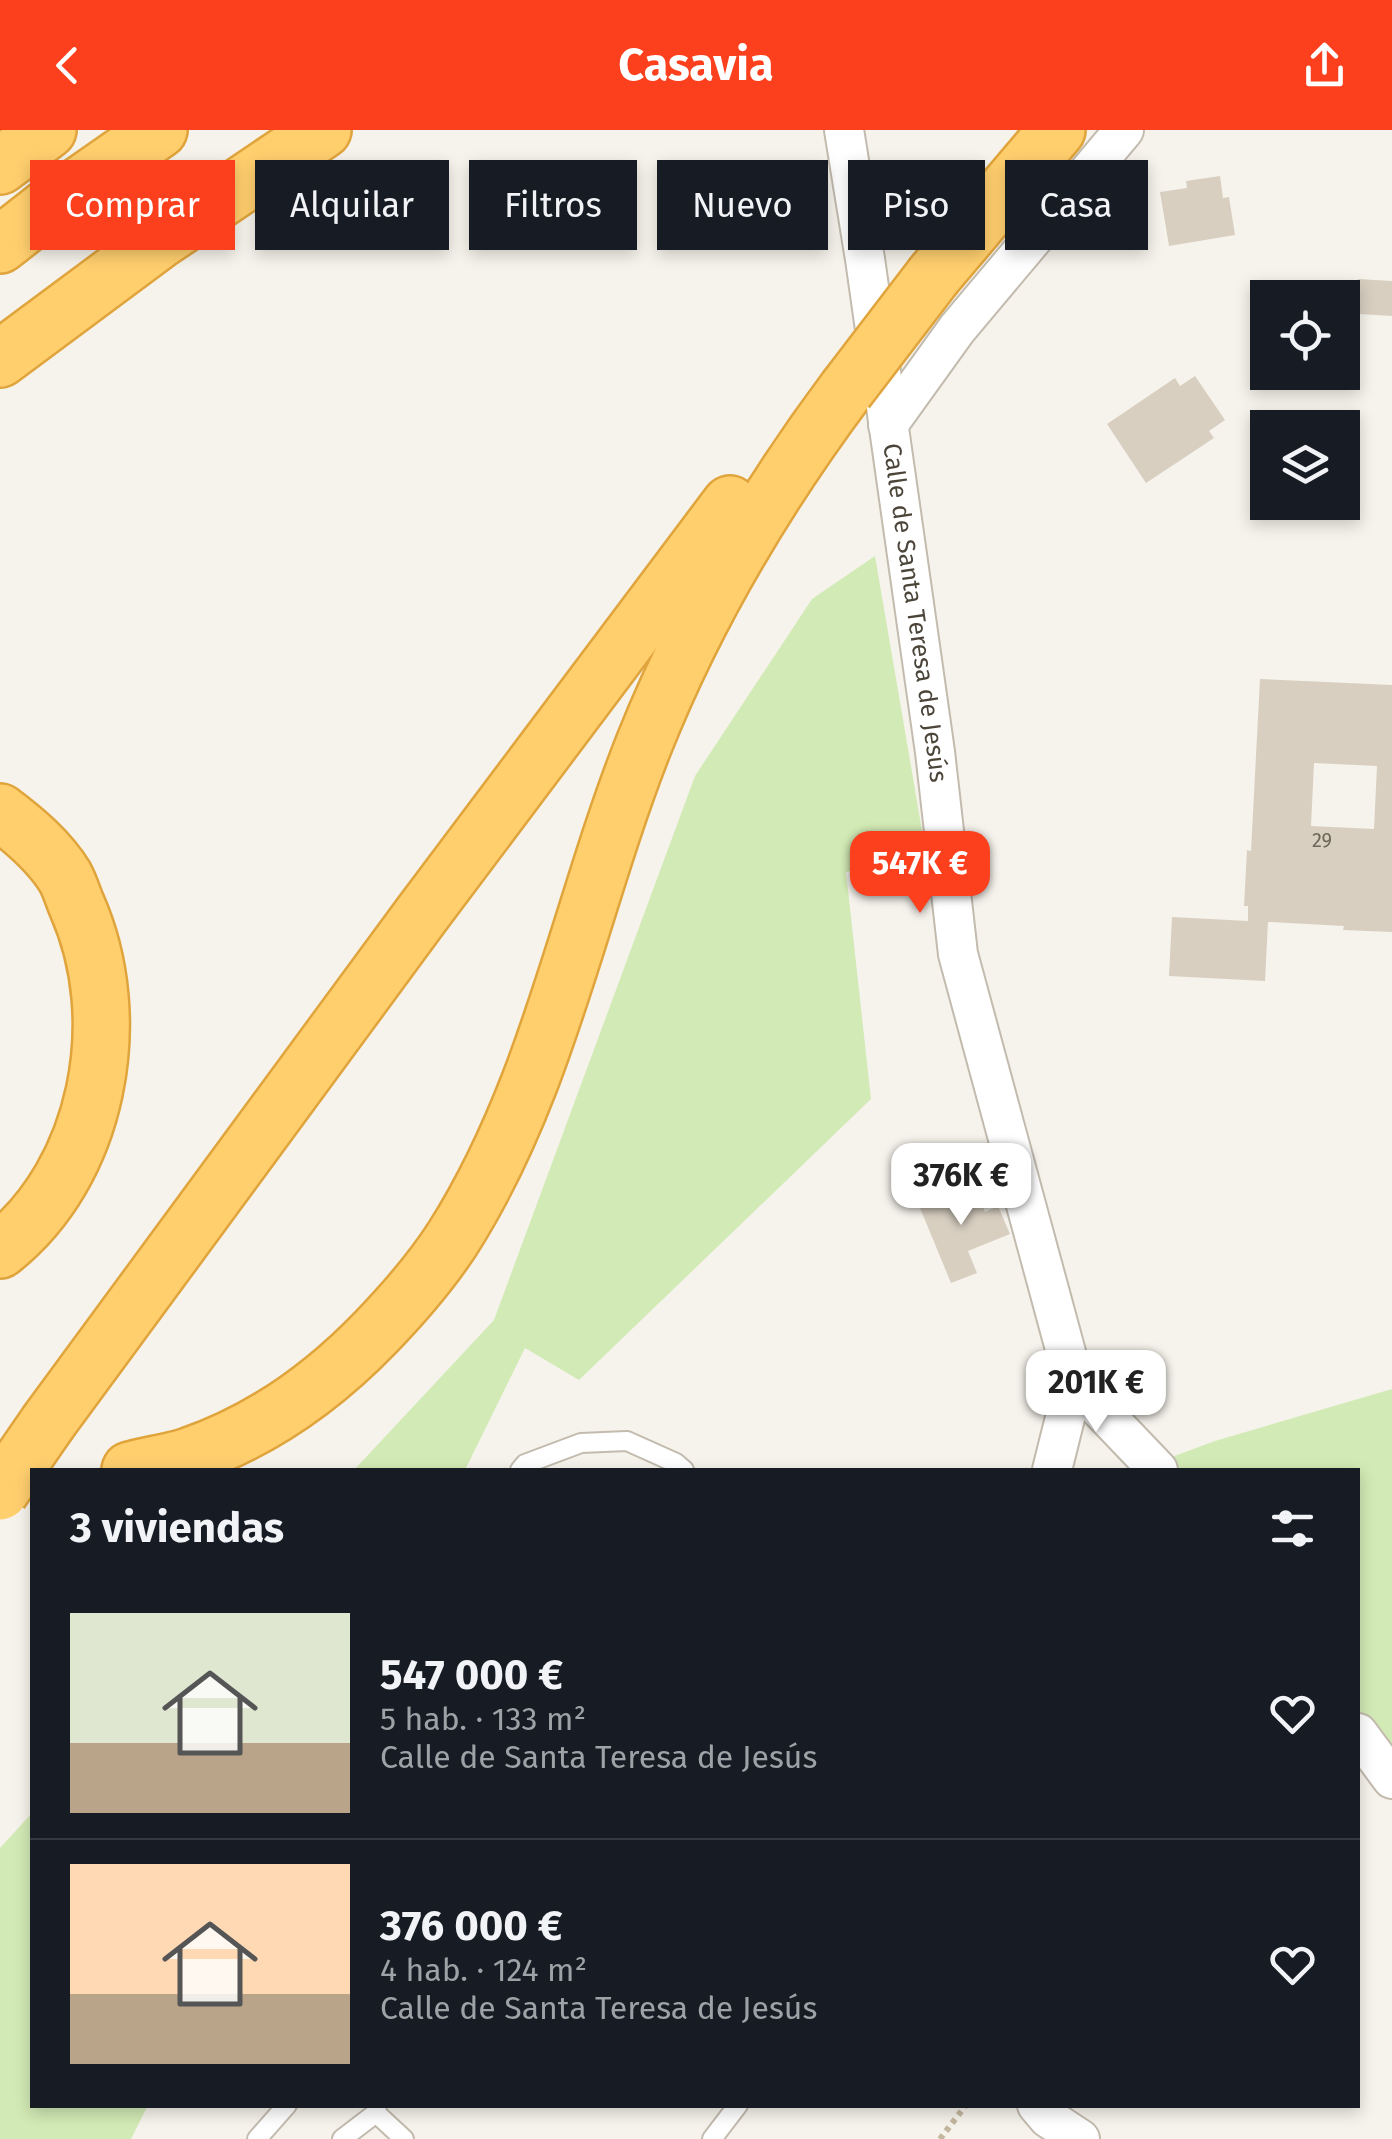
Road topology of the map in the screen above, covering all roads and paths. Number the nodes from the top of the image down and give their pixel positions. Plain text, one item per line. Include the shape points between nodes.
1 (11, 130) edge
2 (48, 130) edge
3 (159, 130) edge
4 (323, 130) edge
5 (844, 130) edge
6 (1034, 130) edge
7 (1057, 130) edge
8 (1124, 130) edge
9 (0, 138) edge
10 (0, 166) edge
11 (0, 245) edge
12 (933, 259) junction
13 (0, 358) edge
14 (846, 368) junction
15 (888, 425) junction
16 (0, 812) edge
17 (0, 1250) edge
18 (1074, 1382) junction
19 (138, 1468) edge
20 (522, 1468) edge
21 (682, 1468) edge
22 (1052, 1468) edge
23 (1156, 1468) edge
24 (0, 1474) edge
25 (30, 1474) edge
26 (0, 1492) edge
27 (1360, 1736) edge
28 (1392, 1779) edge
29 (284, 2108) edge
30 (736, 2108) edge
31 (964, 2108) edge
32 (1039, 2108) edge
33 (377, 2109) edge
34 (338, 2138) edge
35 (258, 2139) edge
36 (404, 2139) edge
37 (712, 2139) edge
38 (940, 2139) edge
39 (1080, 2139) edge

1 - 9 highway
2 - 10 highway
3 - 11 highway
4 - 13 highway
5 - 15 street, Calle de Santa Teresa de Jesús
6 - 12 highway
7 - 12 highway
8 - 15 street, Calle de Santa Teresa de Jesús via 957,330
12 - 14 highway, bridge
14 - 19 highway via 675,670 619,809 528,1088 452,1239 389,1318 312,1390 238,1436
14 - 26 highway, bridge via 422,914
15 - 18 street, Calle de Santa Teresa de Jesús via 958,954
16 - 17 highway via 28,833 64,877 88,931 100,994 91,1106 72,1158 50,1197
18 - 22 street
18 - 23 street
20 - 21 lane via 580,1443 627,1441
24 - 25 highway
27 - 28 street
29 - 35 lane
30 - 37 lane
31 - 38 path
32 - 39 street
33 - 34 lane
33 - 36 lane

